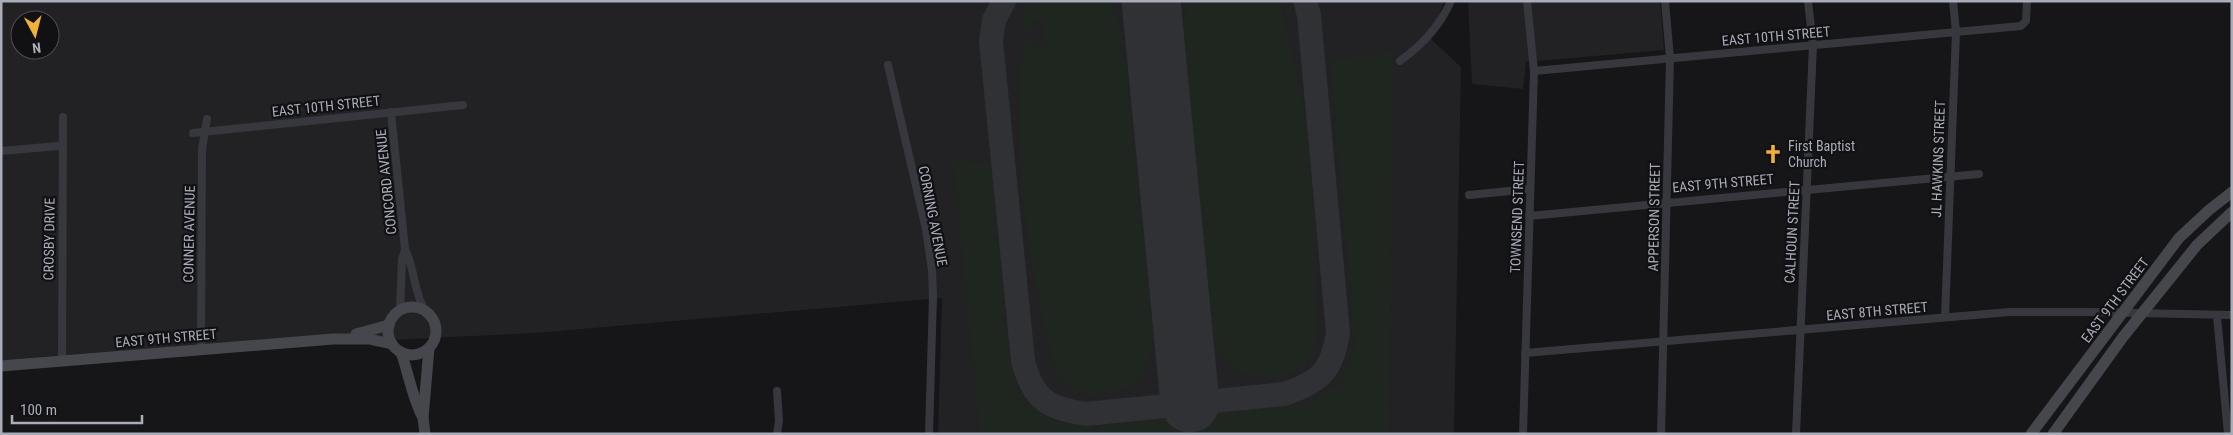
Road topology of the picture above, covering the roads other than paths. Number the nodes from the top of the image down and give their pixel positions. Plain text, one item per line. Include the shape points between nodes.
1 (1451, 1) edge
2 (1527, 1) edge
3 (1665, 1) edge
4 (1808, 1) edge
5 (1953, 1) edge
6 (2027, 1) edge
7 (1956, 32) junction
8 (1812, 45) junction
9 (1670, 58) junction
10 (1400, 61) dead end
11 (888, 65) dead end
12 (1534, 71) junction
13 (463, 105) dead end
14 (391, 112) junction
15 (62, 117) dead end
16 (207, 119) dead end
17 (206, 131) junction
18 (192, 133) dead end
19 (58, 146) dead end
20 (1, 151) edge
21 (1979, 174) dead end
22 (1950, 176) junction
23 (1530, 189) junction
24 (1806, 190) junction
25 (2232, 192) edge
26 (1469, 195) dead end
27 (1667, 203) junction
28 (2232, 212) edge
29 (1529, 216) junction
30 (405, 249) junction
31 (400, 310) junction
32 (425, 311) junction
33 (2124, 313) junction
34 (2142, 313) junction
35 (2232, 315) edge
36 (2217, 316) junction
37 (1945, 318) junction
38 (389, 325) junction
39 (1800, 330) junction
40 (333, 340) junction
41 (1663, 341) junction
42 (392, 344) junction
43 (429, 348) junction
44 (201, 350) junction
45 (401, 352) junction
46 (1525, 353) junction
47 (62, 362) junction
48 (1, 366) edge
49 (777, 391) dead end
50 (423, 418) junction
51 (425, 434) edge
52 (777, 434) edge
53 (929, 434) edge
54 (1523, 434) edge
55 (1661, 434) edge
56 (1796, 434) edge
57 (2031, 434) edge
58 (2053, 434) edge
59 (2228, 434) edge

1 - 10 street via 1433,31
2 - 12 street, TOWNSEND STREET
3 - 9 street, APPERSON STREET
4 - 8 street, CALHOUN STREET
5 - 7 street, JL HAWKINS STREET
6 - 7 street, EAST 10TH STREET via 2026,21 2021,26
7 - 8 street, EAST 10TH STREET
7 - 22 street, JL HAWKINS STREET
8 - 9 street, EAST 10TH STREET
8 - 24 street, CALHOUN STREET
9 - 12 street, EAST 10TH STREET
9 - 27 street, APPERSON STREET
11 - 53 street, CORNING AVENUE via 926,228 932,270
12 - 23 street, TOWNSEND STREET
13 - 14 street, EAST 10TH STREET
14 - 17 street, EAST 10TH STREET
14 - 30 street, CONCORD AVENUE
15 - 47 street, CROSBY DRIVE
16 - 17 street, CONNER AVENUE
17 - 18 street, EAST 10TH STREET
17 - 44 street, CONNER AVENUE via 202,148
19 - 20 street
21 - 22 street, EAST 9TH STREET
22 - 24 street, EAST 9TH STREET
22 - 37 street, JL HAWKINS STREET
23 - 26 street
23 - 29 street, TOWNSEND STREET
24 - 27 street, EAST 9TH STREET
24 - 39 street, CALHOUN STREET
25 - 33 main road, EAST 9TH STREET via 2179,238
27 - 29 street, EAST 9TH STREET
27 - 41 street, APPERSON STREET
28 - 34 main road, EAST 9TH STREET via 2197,245
29 - 46 street, TOWNSEND STREET
30 - 31 street, CONCORD AVENUE
30 - 32 street, CONCORD AVENUE via 417,298
31 - 32 main road via 413,307
31 - 38 main road
32 - 43 main road via 435,329
33 - 34 street, EAST 8TH STREET
33 - 37 street, EAST 8TH STREET via 2042,311
33 - 57 main road, EAST 9TH STREET
34 - 36 street, EAST 8TH STREET
34 - 58 main road, EAST 9TH STREET
35 - 36 street, EAST 8TH STREET
36 - 59 street
37 - 39 street, EAST 8TH STREET
38 - 40 main road
38 - 42 main road via 388,335
39 - 41 street, EAST 8TH STREET
39 - 56 street, CALHOUN STREET
40 - 42 main road via 369,339
40 - 44 main road, EAST 9TH STREET
41 - 46 street, EAST 8TH STREET
41 - 55 street, APPERSON STREET
42 - 45 main road
43 - 45 main road via 412,355
43 - 50 main road
44 - 47 main road, EAST 9TH STREET
45 - 50 main road via 414,402
46 - 54 street, TOWNSEND STREET
47 - 48 main road, EAST 9TH STREET
49 - 52 street
50 - 51 main road

